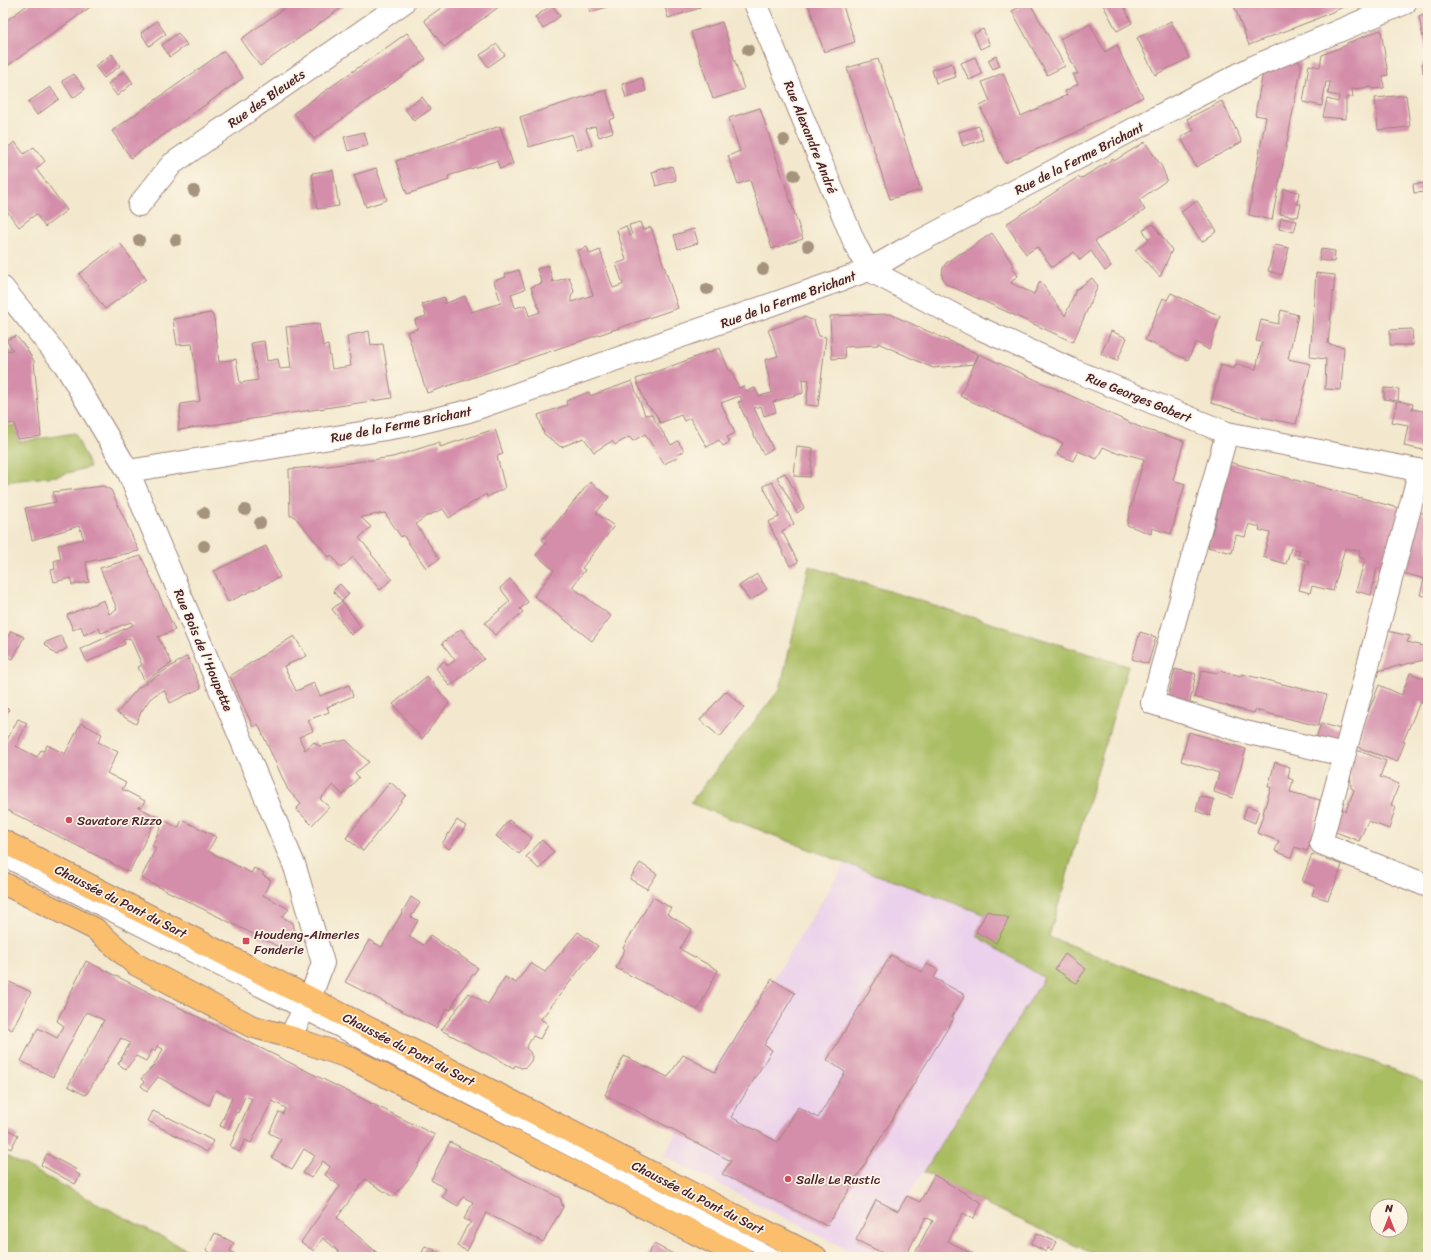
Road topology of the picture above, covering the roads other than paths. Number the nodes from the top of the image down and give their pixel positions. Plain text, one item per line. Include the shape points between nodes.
1 (403, 3) edge
2 (755, 3) edge
3 (1405, 3) edge
4 (139, 205) dead end
5 (869, 270) junction
6 (3, 288) edge
7 (1227, 433) junction
8 (128, 471) junction
9 (1424, 471) edge
10 (1344, 755) junction
11 (3, 841) edge
12 (3, 860) edge
13 (3, 883) edge
14 (1428, 886) edge
15 (306, 1005) junction
16 (290, 1037) junction
17 (742, 1257) edge
18 (778, 1257) edge
19 (816, 1257) edge

1 - 4 street, Rue des Bleuets via 172,164
2 - 5 street, Rue Alexandre André
3 - 5 street, Rue de la Ferme Brichant via 1253,67
5 - 7 street, Rue Georges Gobert via 979,328 1073,370
5 - 8 street, Rue de la Ferme Brichant via 469,411 410,425
6 - 8 street, Rue Bois de l'Houpette via 65,366
7 - 9 street, Rue Georges Gobert
7 - 10 street via 1152,703 1245,732
8 - 15 street, Rue Bois de l'Houpette via 295,867 324,963
9 - 10 street
10 - 14 street via 1321,842
11 - 15 main road, Chaussée du Pont du Sart
12 - 15 lane
13 - 16 main road via 95,929 135,964 251,1026
15 - 16 street, Rue Bois de l'Houpette
15 - 18 lane
15 - 19 main road, Chaussée du Pont du Sart
16 - 17 main road via 348,1057

